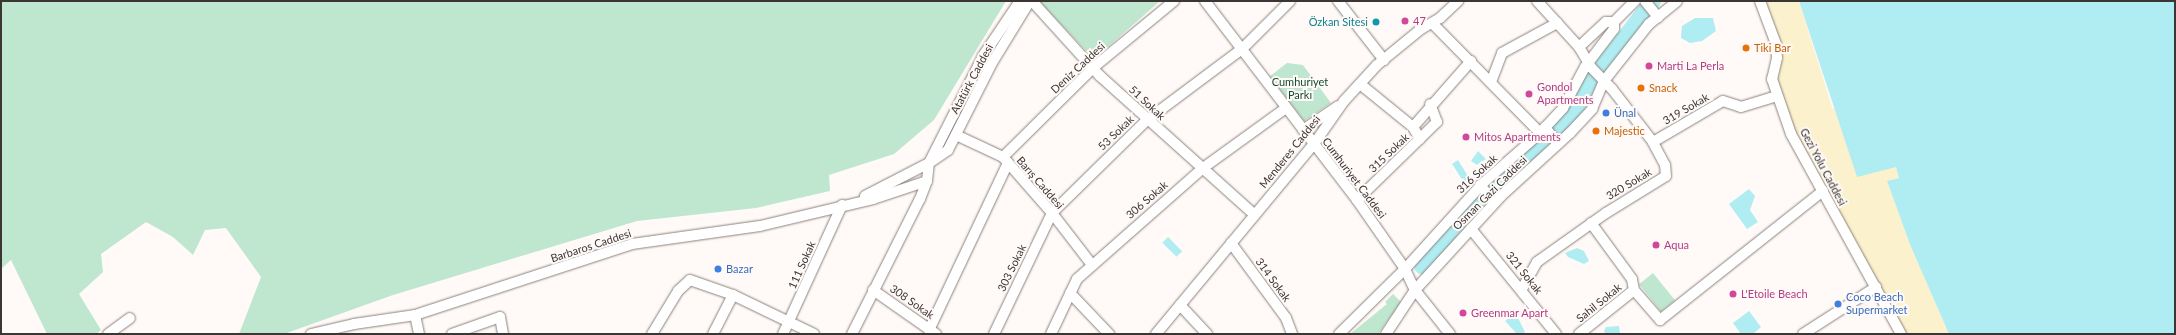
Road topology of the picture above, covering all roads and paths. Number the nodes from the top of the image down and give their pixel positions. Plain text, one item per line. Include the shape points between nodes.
1 (1020, 1) edge
2 (1031, 1) edge
3 (1174, 1) edge
4 (1205, 1) edge
5 (1290, 1) edge
6 (1338, 1) edge
7 (1537, 1) edge
8 (1635, 1) edge
9 (1645, 1) edge
10 (1677, 1) edge
11 (1760, 1) edge
12 (1451, 3) edge
13 (1656, 14) junction
14 (1614, 22) junction
15 (1432, 23) junction
16 (1557, 23) junction
17 (1579, 47) junction
18 (1242, 50) junction
19 (1384, 60) junction
20 (1471, 61) junction
21 (1590, 65) junction
22 (1094, 67) junction
23 (1602, 79) junction
24 (1491, 82) junction
25 (1360, 84) junction
26 (1777, 96) junction
27 (1344, 101) junction
28 (1430, 104) junction
29 (1286, 108) junction
30 (1147, 120) junction
31 (1413, 127) junction
32 (1303, 130) junction
33 (1544, 130) junction
34 (956, 135) junction
35 (1420, 139) junction
36 (1557, 141) junction
37 (1653, 142) junction
38 (1314, 144) junction
39 (1005, 160) junction
40 (929, 162) junction
41 (1202, 168) junction
42 (927, 181) junction
43 (1482, 187) junction
44 (1823, 191) junction
45 (1357, 200) junction
46 (1493, 200) junction
47 (847, 204) junction
48 (1052, 213) junction
49 (1255, 215) junction
50 (1591, 223) junction
51 (1471, 229) junction
52 (1231, 243) junction
53 (1092, 265) junction
54 (1405, 268) junction
55 (1876, 287) junction
56 (1522, 289) junction
57 (873, 290) junction
58 (1415, 290) junction
59 (1634, 290) junction
60 (1070, 294) junction
61 (734, 295) junction
62 (1180, 305) junction
63 (415, 315) junction
64 (130, 318) dead end
65 (790, 320) junction
66 (933, 332) edge
67 (108, 334) edge
68 (311, 334) edge
69 (419, 334) edge
70 (452, 334) edge
71 (503, 334) edge
72 (652, 334) edge
73 (713, 334) edge
74 (783, 334) edge
75 (814, 334) edge
76 (852, 334) edge
77 (994, 334) edge
78 (1051, 334) edge
79 (1109, 334) edge
80 (1156, 334) edge
81 (1207, 334) edge
82 (1292, 334) edge
83 (1339, 334) edge
84 (1386, 334) edge
85 (1450, 334) edge
86 (1556, 334) edge
87 (1579, 334) edge
88 (1803, 334) edge
89 (1901, 334) edge

1 - 40 street, Atatürk Caddesi via 983,56
2 - 22 street, 51 Sokak
2 - 34 street, Atatürk Caddesi via 992,63
3 - 22 street, Deniz Caddesi
4 - 18 street, Cumhuriyet Caddesi
5 - 18 street
6 - 19 street
7 - 16 street, 320 Sokak
8 - 14 street, 316 Sokak
9 - 13 street
10 - 13 street, Osman Gazi Caddesi
11 - 26 street, Gezi Yolu Caddesi via 1776,44 1777,58 1772,79
12 - 15 street, Menderes Caddesi
13 - 23 street, Osman Gazi Caddesi
14 - 17 street via 1606,22
14 - 21 street, 316 Sokak via 1614,29
15 - 19 street, Menderes Caddesi
15 - 20 street
16 - 17 street, 320 Sokak
16 - 24 street via 1502,53
17 - 21 street, 320 Sokak
18 - 29 street, Cumhuriyet Caddesi
18 - 30 street, 53 Sokak
19 - 25 street, Menderes Caddesi
20 - 24 street
20 - 28 street, 315 Sokak
21 - 23 street, 320 Sokak
21 - 33 street, 316 Sokak via 1563,108
22 - 30 street, 51 Sokak
22 - 39 street, Deniz Caddesi
23 - 36 street, Osman Gazi Caddesi via 1592,109
23 - 37 street, 320 Sokak
24 - 33 street
25 - 27 street, Menderes Caddesi
25 - 31 street
26 - 37 street, 319 Sokak via 1741,107 1723,101
26 - 44 street, Gezi Yolu Caddesi via 1791,134
27 - 32 street
27 - 38 street, Menderes Caddesi
28 - 31 street, 315 Sokak
28 - 35 street, 315 Sokak via 1437,122
29 - 32 street, Cumhuriyet Caddesi
29 - 41 street, 306 Sokak
30 - 41 street, 51 Sokak
30 - 48 street, 53 Sokak
31 - 35 street, 315 Sokak
32 - 38 street, Cumhuriyet Caddesi
33 - 36 street
33 - 43 street, 316 Sokak
34 - 39 street, Barış Caddesi
34 - 40 street, Atatürk Caddesi via 948,150
35 - 45 street, 315 Sokak
36 - 46 street, Osman Gazi Caddesi
37 - 50 street, 320 Sokak via 1665,165 1666,176
38 - 45 street, Cumhuriyet Caddesi
38 - 49 street, Menderes Caddesi
39 - 48 street, Barış Caddesi
39 - 66 street, Deniz Caddesi
40 - 42 street, Atatürk Caddesi
40 - 47 street, Atatürk Caddesi
41 - 49 street, 51 Sokak
41 - 53 street, 306 Sokak
42 - 47 street, Barbaros Caddesi
42 - 57 street, Atatürk Caddesi
43 - 46 street
43 - 54 street, 316 Sokak
44 - 55 street, Gezi Yolu Caddesi
44 - 59 street via 1660,320
45 - 54 street, Cumhuriyet Caddesi
46 - 51 street, Osman Gazi Caddesi
47 - 63 street, Barbaros Caddesi via 760,226 632,244
47 - 65 street, 111 Sokak
48 - 53 street, Barış Caddesi
48 - 77 street, 303 Sokak
49 - 52 street, Menderes Caddesi
50 - 56 street, 320 Sokak via 1537,262
50 - 59 street via 1632,279
51 - 56 street, 321 Sokak
51 - 58 street, Osman Gazi Caddesi
52 - 62 street, Menderes Caddesi
52 - 82 street, 314 Sokak via 1286,318
53 - 60 street, 306 Sokak via 1077,279
54 - 58 street, Cumhuriyet Caddesi
54 - 83 street
55 - 88 street
55 - 89 street, Gezi Yolu Caddesi
56 - 86 street, 321 Sokak
57 - 66 street, 308 Sokak
57 - 76 street, Atatürk Caddesi
58 - 84 street, Osman Gazi Caddesi
58 - 85 street, Cumhuriyet Caddesi
59 - 87 street, Sahil Sokak
60 - 78 street, 306 Sokak
60 - 79 street
61 - 65 street
61 - 72 street via 690,280 678,291
61 - 73 street
62 - 80 street, Menderes Caddesi
62 - 81 street
63 - 68 street, Barbaros Caddesi via 354,324
63 - 69 street
64 - 67 street
65 - 74 street, 111 Sokak
65 - 75 street
70 - 71 street via 500,317

